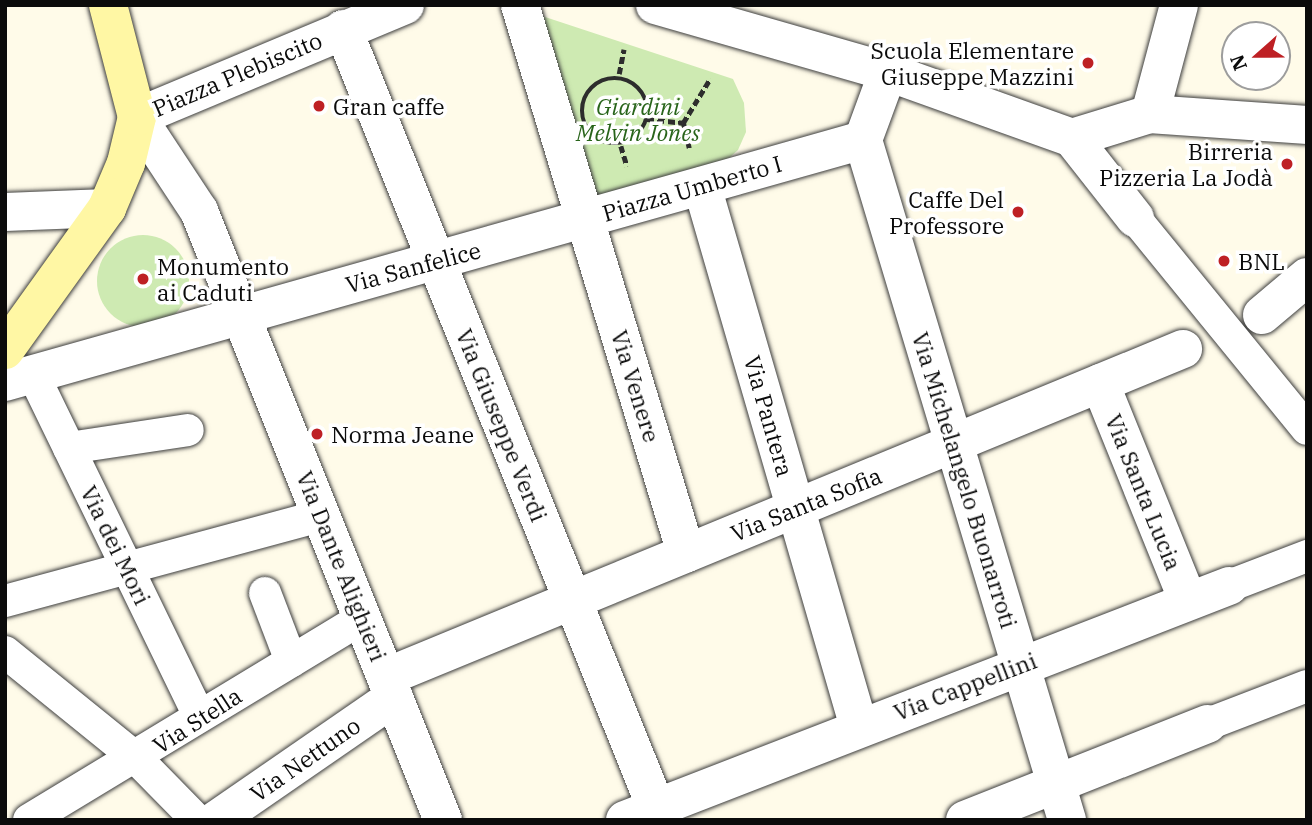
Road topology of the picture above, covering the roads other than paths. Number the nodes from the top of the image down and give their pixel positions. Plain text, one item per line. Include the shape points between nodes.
1 (108, 5) edge
2 (405, 5) edge
3 (520, 5) edge
4 (655, 5) edge
5 (1179, 5) edge
6 (343, 29) junction
7 (888, 72) junction
8 (1150, 114) junction
9 (137, 117) junction
10 (1307, 125) edge
11 (1072, 138) junction
12 (863, 140) junction
13 (698, 171) junction
14 (107, 208) junction
15 (5, 212) edge
16 (1135, 218) joint
17 (586, 219) junction
18 (437, 262) junction
19 (1307, 277) edge
20 (240, 313) junction
21 (1240, 328) junction
22 (1183, 349) joint
23 (14, 369) edge
24 (1100, 383) junction
25 (1307, 429) edge
26 (188, 430) dead end
27 (954, 443) junction
28 (69, 447) junction
29 (796, 508) junction
30 (321, 516) junction
31 (686, 553) junction
32 (1307, 556) edge
33 (128, 573) junction
34 (1229, 586) joint
35 (265, 593) dead end
36 (572, 600) junction
37 (5, 601) edge
38 (1188, 601) junction
39 (363, 618) junction
40 (5, 652) edge
41 (291, 661) junction
42 (1020, 665) junction
43 (1307, 686) edge
44 (390, 687) junction
45 (200, 716) junction
46 (1209, 724) joint
47 (859, 727) junction
48 (137, 759) junction
49 (1056, 784) junction
50 (648, 816) edge
51 (218, 818) edge
52 (29, 820) edge
53 (443, 820) edge
54 (965, 820) edge
55 (1067, 820) edge

1 - 9 main road, Piazza Plebiscito
2 - 6 street, Piazza Plebiscito
3 - 17 street, Piazza Umberto I
4 - 7 street
5 - 8 street
6 - 9 street, Piazza Plebiscito
6 - 18 street, Via Giuseppe Verdi
7 - 11 street
7 - 12 street
8 - 10 street
8 - 11 street
9 - 14 main road
9 - 20 street, Via Dante Alighieri via 199,211
11 - 16 street
12 - 13 street, Piazza Umberto I
12 - 27 street, Via Michelangelo Buonarroti
13 - 17 street, Piazza Umberto I
13 - 29 street, Via Pantera
14 - 15 street
14 - 23 main road
16 - 21 street
17 - 18 street, Via Sanfelice
17 - 31 street, Via Venere
18 - 20 street, Via Sanfelice
18 - 36 street, Via Giuseppe Verdi
19 - 21 street
20 - 23 street, Via Sanfelice
20 - 30 street, Via Dante Alighieri
21 - 22 street, Via Santa Sofia
21 - 25 street
22 - 24 street, Via Santa Sofia
23 - 28 street, Via dei Mori
24 - 27 street, Via Santa Sofia
24 - 38 street, Via Santa Lucia
26 - 28 street
27 - 29 street, Via Santa Sofia
27 - 42 street, Via Michelangelo Buonarroti
28 - 33 street, Via dei Mori
29 - 31 street, Via Santa Sofia
29 - 47 street, Via Pantera
30 - 33 street
30 - 39 street, Via Dante Alighieri
31 - 36 street, Via Santa Sofia
32 - 34 street, Via Cappellini
33 - 37 street
33 - 45 street, Via dei Mori
34 - 38 street, Via Cappellini
35 - 41 street
36 - 44 street, Via Santa Sofia
36 - 50 street, Via Giuseppe Verdi
38 - 42 street, Via Cappellini
39 - 41 street, Via Stella
39 - 44 street, Via Dante Alighieri
40 - 48 street
41 - 45 street, Via Stella
42 - 47 street, Via Cappellini
42 - 49 street, Via Michelangelo Buonarroti
43 - 46 street
44 - 51 street, Via Nettuno
44 - 53 street, Via Dante Alighieri
45 - 48 street, Via Stella
46 - 49 street
47 - 50 street, Via Cappellini
48 - 51 street
48 - 52 street, Via Stella
49 - 54 street
49 - 55 street, Via Michelangelo Buonarroti

